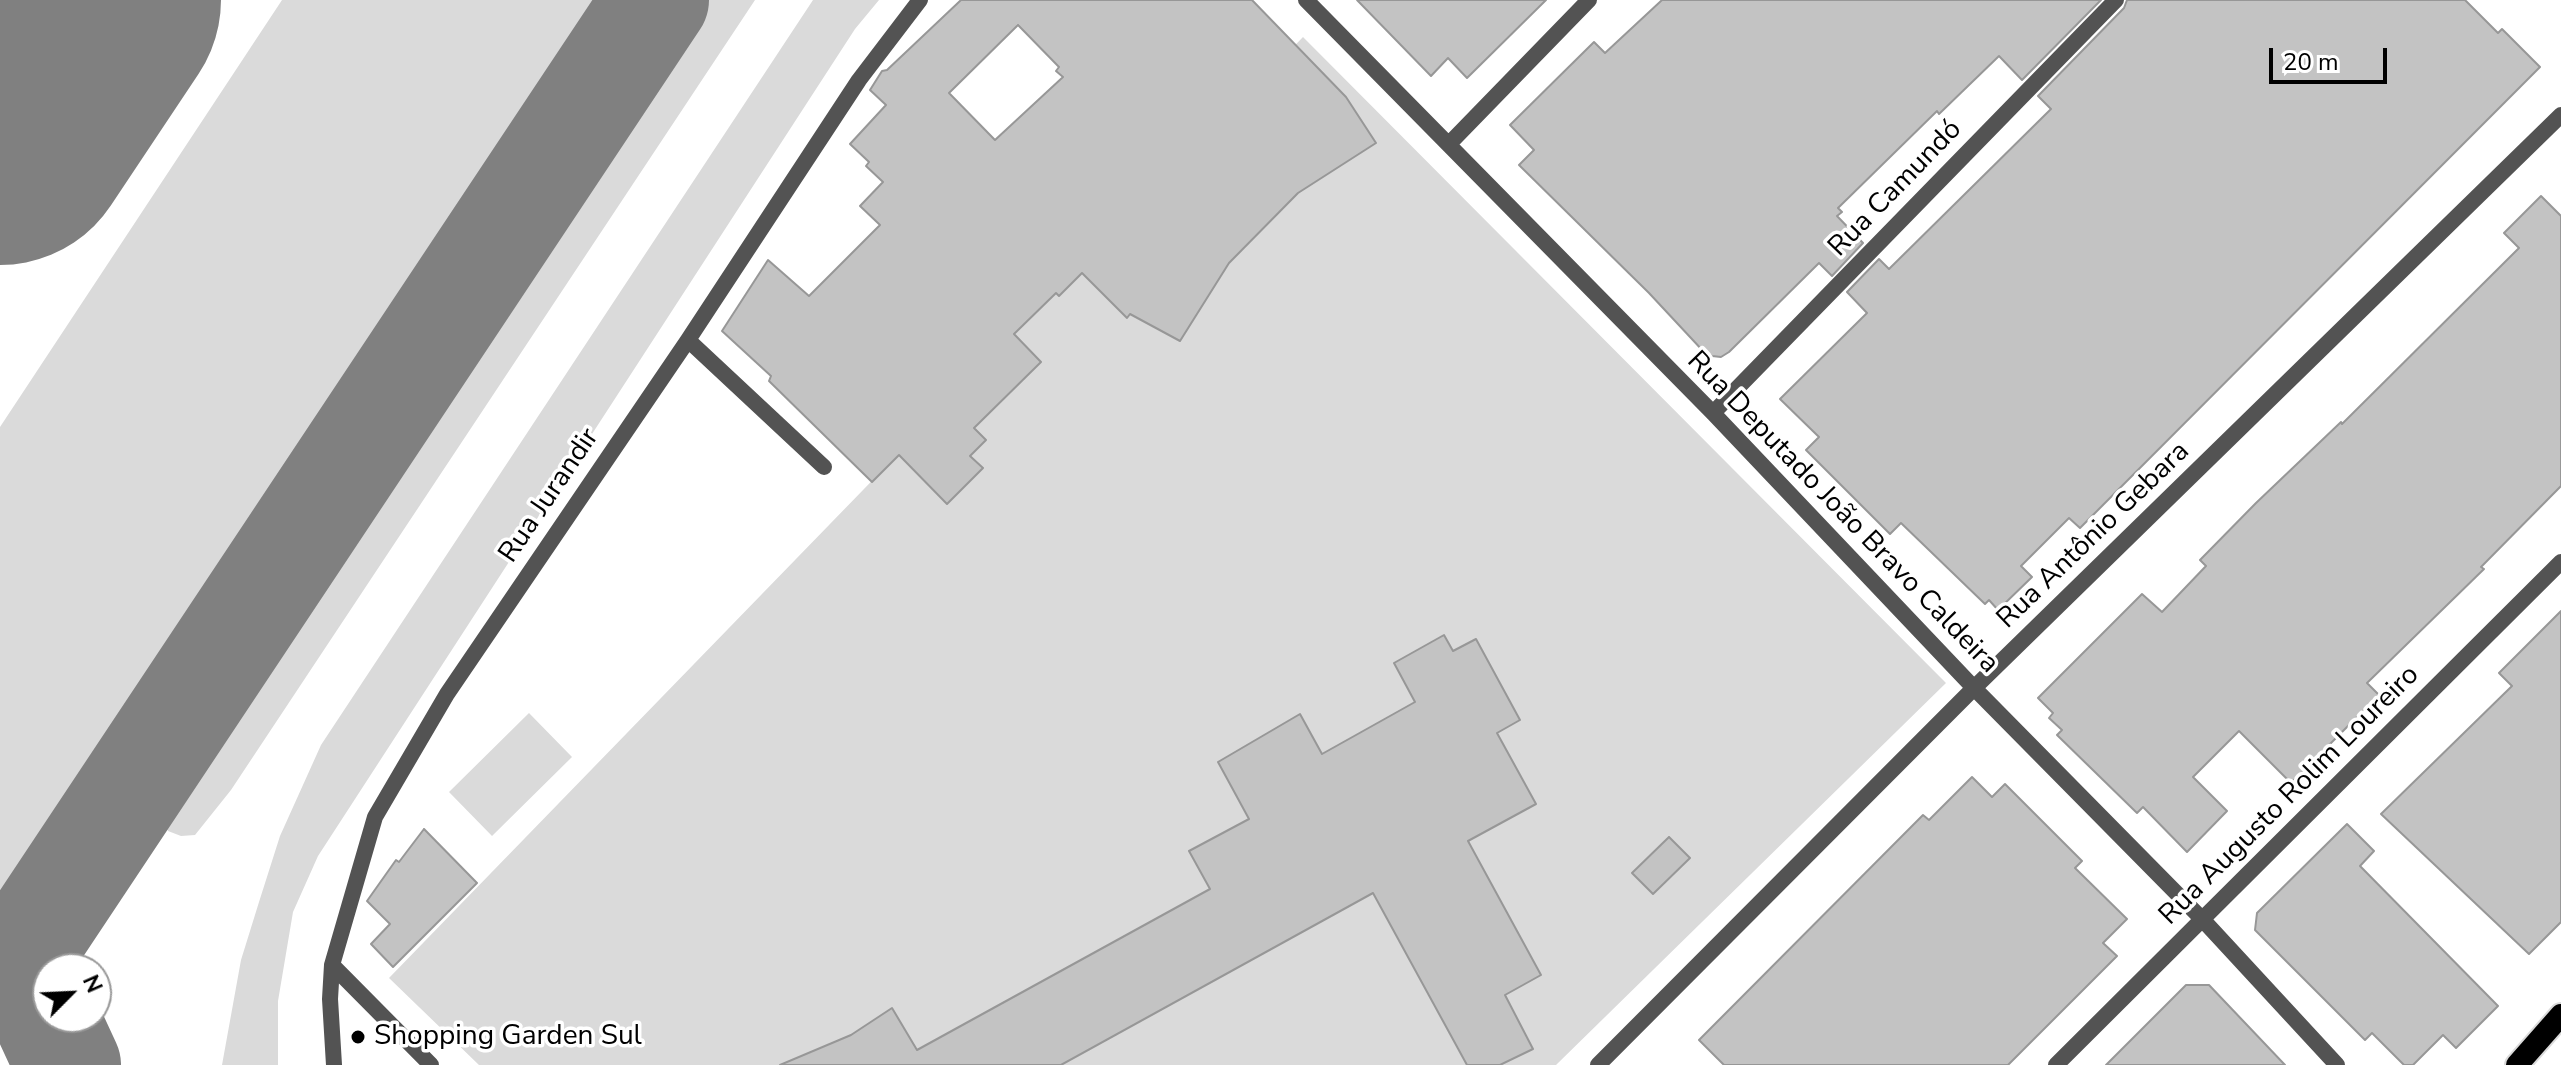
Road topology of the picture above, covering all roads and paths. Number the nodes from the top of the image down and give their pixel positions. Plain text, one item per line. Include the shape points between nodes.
1 (920, 0) edge
2 (1306, 0) edge
3 (1589, 0) edge
4 (2116, 0) edge
5 (2561, 115) edge
6 (1449, 144) junction
7 (688, 340) junction
8 (1713, 413) junction
9 (824, 467) dead end
10 (2561, 562) edge
11 (1974, 688) junction
12 (2203, 920) junction
13 (332, 965) junction
14 (2561, 1015) edge
15 (334, 1065) edge
16 (431, 1065) edge
17 (1598, 1065) edge
18 (2056, 1065) edge
19 (2337, 1065) edge
20 (2517, 1065) edge

1 - 7 street, Rua Jurandir via 859,80
2 - 6 street, Rua Deputado João Bravo Caldeira
3 - 6 street
4 - 8 street, Rua Camundó
5 - 11 street, Rua Antônio Gebara
6 - 8 street, Rua Deputado João Bravo Caldeira
7 - 9 street
7 - 13 street, Rua Jurandir via 447,694 375,817
8 - 11 street, Rua Deputado João Bravo Caldeira
10 - 12 street, Rua Augusto Rolim Loureiro
11 - 12 street, Rua Deputado João Bravo Caldeira
11 - 17 street, Rua Antônio Gebara
12 - 18 street, Rua Augusto Rolim Loureiro
12 - 19 street, Rua Deputado João Bravo Caldeira
13 - 15 street, Rua Jurandir
13 - 16 street
14 - 20 highway

